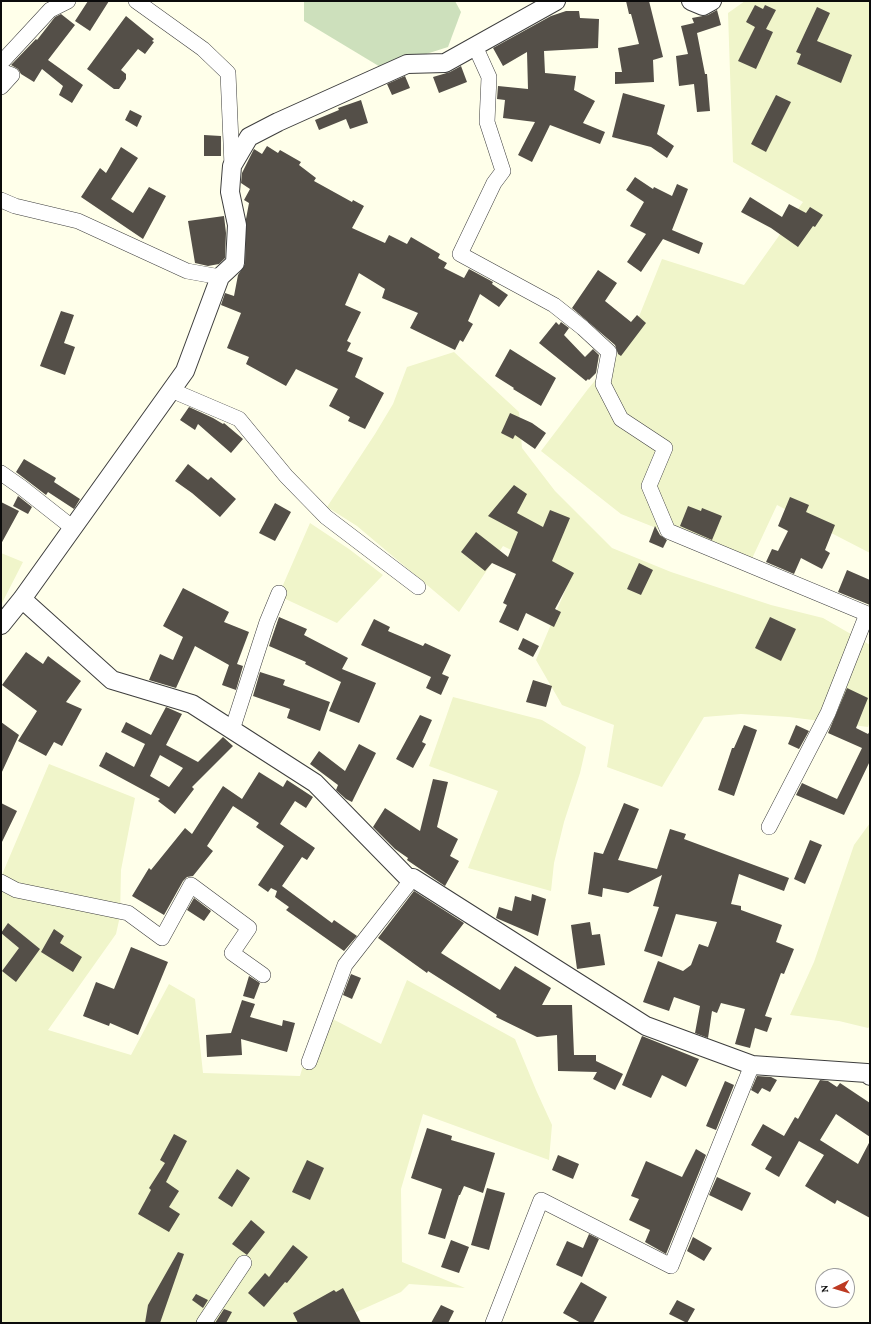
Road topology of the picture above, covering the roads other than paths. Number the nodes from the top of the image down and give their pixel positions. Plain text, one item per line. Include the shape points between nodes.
1 (68, 1) edge
2 (136, 1) edge
3 (556, 1) edge
4 (691, 1) edge
5 (712, 1) edge
6 (475, 46) junction
7 (1, 63) edge
8 (1, 70) edge
9 (1, 87) edge
10 (232, 166) junction
11 (1, 200) edge
12 (220, 277) junction
13 (171, 390) junction
14 (1, 473) edge
15 (73, 528) junction
16 (418, 587) dead end
17 (279, 593) dead end
18 (22, 599) junction
19 (868, 615) edge
20 (1, 625) edge
21 (232, 730) junction
22 (769, 827) dead end
23 (413, 878) junction
24 (1, 882) edge
25 (263, 975) dead end
26 (309, 1062) dead end
27 (752, 1065) junction
28 (870, 1076) edge
29 (244, 1263) dead end
30 (204, 1323) edge
31 (493, 1323) edge

1 - 7 street via 50,10
2 - 10 street via 204,49 228,73
3 - 6 street
4 - 5 street via 703,6
6 - 10 street via 445,63 407,64 278,122 249,137
6 - 19 street via 489,77 487,122 503,171 494,183 460,254 554,305 609,352 602,384 621,419 665,448 649,486 668,531
8 - 9 street via 12,75
10 - 12 street via 230,192 237,225 235,263
11 - 12 street via 14,206 78,221 187,271
12 - 13 street via 185,371
13 - 15 street
13 - 16 street via 239,419 286,476 326,517
14 - 15 street
15 - 18 street
17 - 21 street
18 - 20 street
18 - 21 street via 112,680 192,704
19 - 22 street via 828,713
21 - 23 street via 315,783 408,878
23 - 26 street via 344,965
23 - 27 street via 646,1026
24 - 25 street via 16,890 128,913 162,938 191,885 249,928 232,953
27 - 28 street
27 - 31 street via 671,1266 541,1200
29 - 30 street

